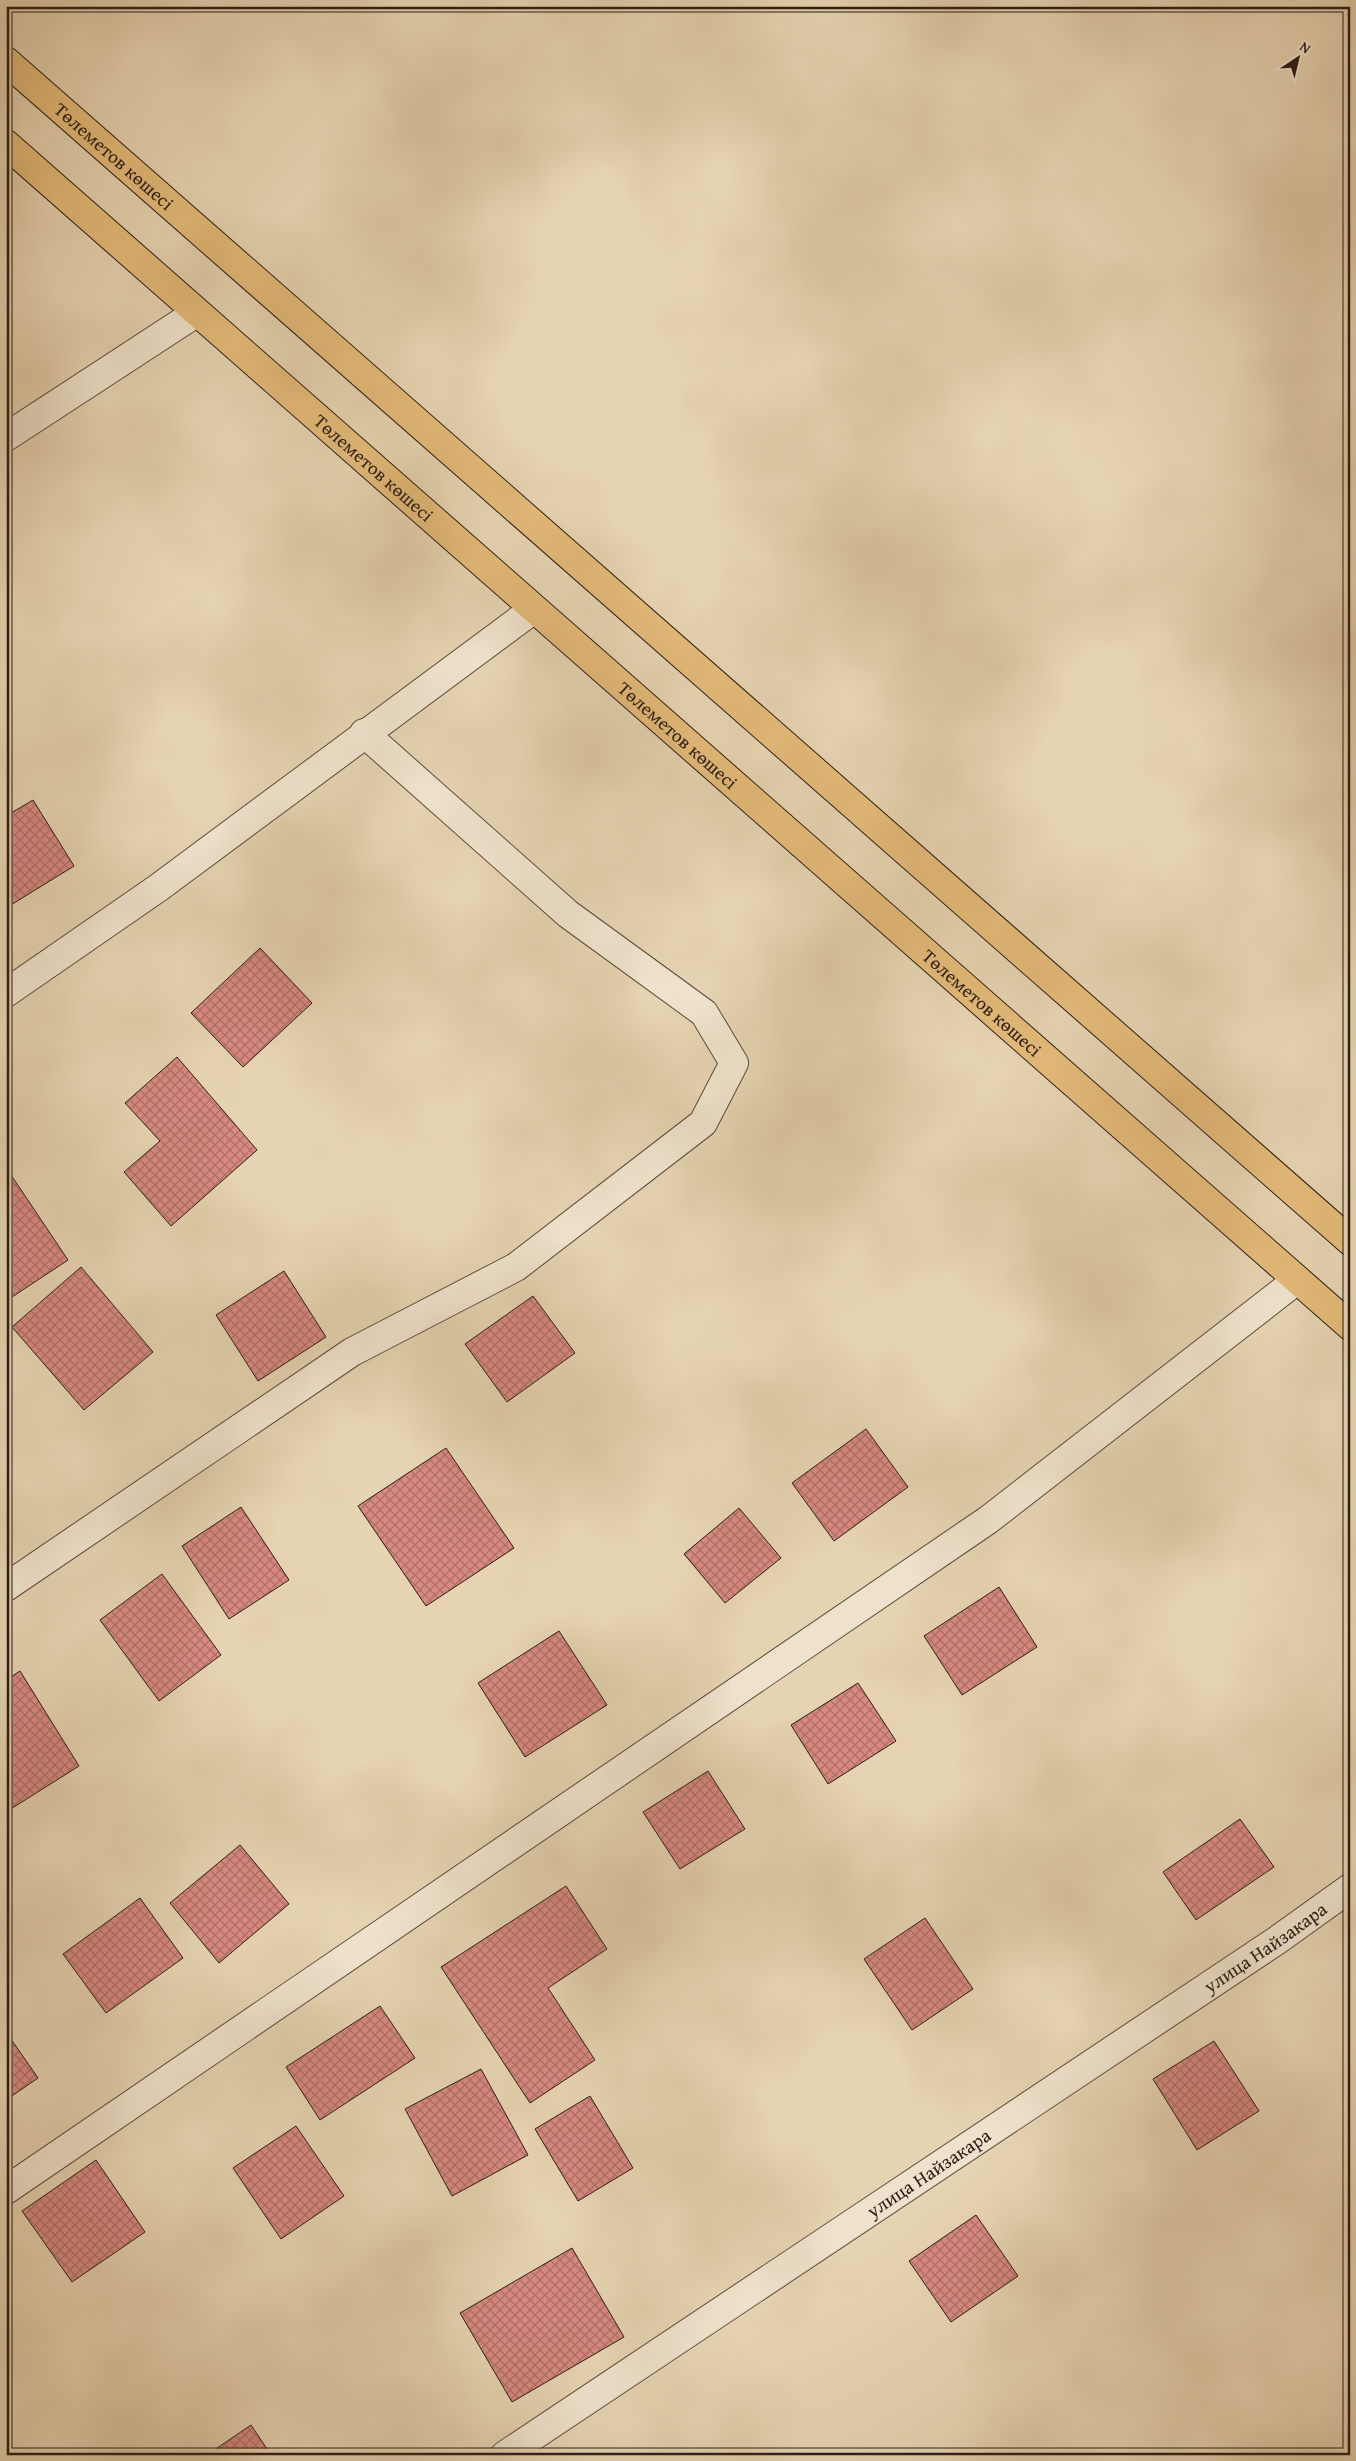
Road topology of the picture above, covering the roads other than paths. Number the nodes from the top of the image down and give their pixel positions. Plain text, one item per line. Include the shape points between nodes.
1 (6, 61) edge
2 (6, 144) edge
3 (196, 313) junction
4 (6, 437) edge
5 (534, 609) junction
6 (364, 733) junction
7 (6, 993) edge
8 (1350, 1242) edge
9 (1297, 1280) junction
10 (1350, 1326) edge
11 (6, 1586) edge
12 (1350, 1888) edge
13 (6, 2190) edge
14 (505, 2455) edge

1 - 8 main road, Төлеметов көшесі
2 - 3 main road, Төлеметов көшесі
3 - 4 street
3 - 5 main road, Төлеметов көшесі
5 - 6 street
5 - 9 main road, Төлеметов көшесі
6 - 7 street via 158,888
6 - 11 street via 568,914 704,1013 734,1063 703,1124 516,1267 352,1352
9 - 10 main road, Төлеметов көшесі
9 - 13 street via 988,1520
12 - 14 street, улица Найзакара

